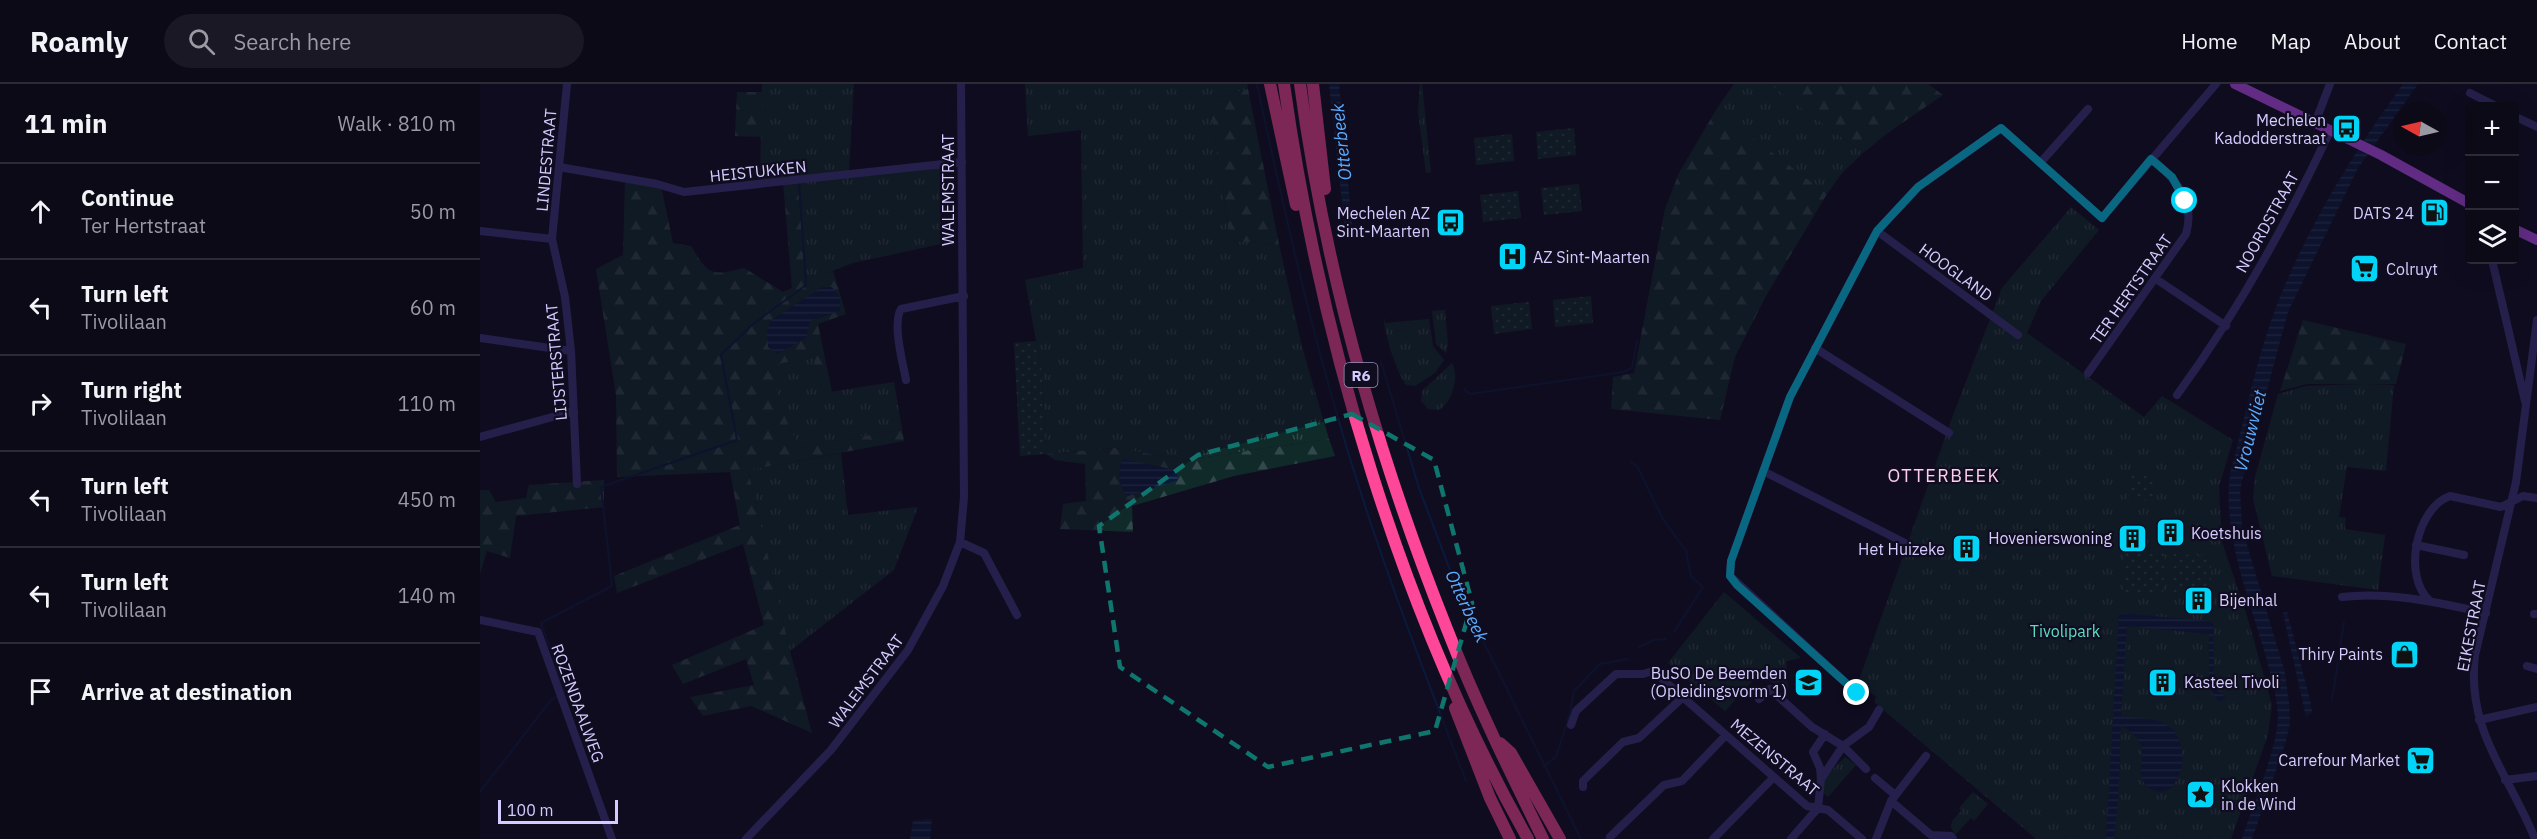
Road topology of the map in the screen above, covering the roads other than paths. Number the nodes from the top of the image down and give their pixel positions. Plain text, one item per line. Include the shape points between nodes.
1 (567, 84) edge
2 (961, 84) edge
3 (1270, 84) edge
4 (1284, 84) edge
5 (1300, 84) edge
6 (1313, 84) edge
7 (2216, 84) edge
8 (2235, 84) edge
9 (2331, 84) edge
10 (2470, 93) dead end
11 (2488, 102) edge
12 (2088, 110) dead end
13 (2519, 118) edge
14 (2315, 123) junction
15 (2537, 127) edge
16 (2330, 130) junction
17 (2151, 159) junction
18 (962, 162) junction
19 (2041, 162) junction
20 (559, 167) junction
21 (2465, 202) edge
22 (480, 231) edge
23 (1877, 231) junction
24 (2519, 231) edge
25 (1326, 237) junction
26 (552, 240) junction
27 (2537, 240) edge
28 (1311, 242) junction
29 (2493, 264) edge
30 (2156, 279) junction
31 (964, 296) junction
32 (2537, 320) edge
33 (2226, 326) junction
34 (2018, 335) dead end
35 (480, 338) edge
36 (1815, 348) junction
37 (571, 351) junction
38 (2088, 373) dead end
39 (906, 380) dead end
40 (2177, 395) dead end
41 (2527, 409) junction
42 (574, 411) junction
43 (1949, 433) dead end
44 (480, 437) edge
45 (1763, 471) junction
46 (577, 484) dead end
47 (2537, 498) edge
48 (2512, 500) junction
49 (960, 542) junction
50 (1905, 543) dead end
51 (2416, 545) junction
52 (2464, 555) dead end
53 (2342, 597) dead end
54 (2430, 601) junction
55 (2486, 614) junction
56 (1017, 615) dead end
57 (480, 620) edge
58 (2527, 666) dead end
59 (2537, 669) edge
60 (1449, 678) junction
61 (1857, 693) dead end
62 (1683, 697) junction
63 (1759, 699) dead end
64 (2537, 707) edge
65 (1879, 710) dead end
66 (2479, 720) junction
67 (1571, 725) dead end
68 (1825, 734) junction
69 (1726, 735) junction
70 (1495, 738) junction
71 (1843, 746) junction
72 (1926, 756) dead end
73 (1866, 769) dead end
74 (2537, 776) edge
75 (1774, 777) junction
76 (1875, 778) dead end
77 (1821, 779) junction
78 (2505, 780) junction
79 (1583, 787) dead end
80 (1893, 798) junction
81 (1818, 808) junction
82 (1610, 837) dead end
83 (612, 839) edge
84 (746, 839) edge
85 (1510, 839) edge
86 (1528, 839) edge
87 (1543, 839) edge
88 (1560, 839) edge
89 (1713, 839) edge
90 (1791, 839) edge
91 (1863, 839) edge
92 (1876, 839) edge
93 (1953, 839) edge
94 (2535, 839) edge

1 - 20 street, LINDESTRAAT
2 - 18 street, WALEMSTRAAT
3 - 28 highway via 1301,224
4 - 28 highway, R6
5 - 25 highway, R6
6 - 25 highway via 1330,227
7 - 17 street
8 - 14 main road
9 - 14 street
10 - 11 street
12 - 19 street
13 - 15 street
14 - 16 main road
16 - 21 main road
16 - 33 street, NOORDSTRAAT via 2302,191
17 - 19 street via 2102,218
17 - 30 street, TER HERTSTRAAT via 2177,183 2189,219 2186,234
18 - 20 street, HEISTUKKEN via 684,192 657,183
18 - 31 street, WALEMSTRAAT
19 - 23 street via 2001,128 1918,187
20 - 26 street, LINDESTRAAT
22 - 26 street
23 - 34 street, HOOGLAND
23 - 36 street
24 - 27 main road
25 - 70 highway, R6 via 1356,357 1402,510 1447,629
26 - 37 street, LIJSTERSTRAAT via 565,297
28 - 60 highway, R6 via 1363,445
29 - 41 street, EIKESTRAAT
30 - 33 street
30 - 38 street, TER HERTSTRAAT
31 - 39 street via 901,309 897,326
31 - 49 street, WALEMSTRAAT via 964,497
32 - 41 street, EIKESTRAAT
33 - 40 street, NOORDSTRAAT
35 - 37 street
36 - 43 street
36 - 45 street via 1790,397
37 - 42 street, LIJSTERSTRAAT
41 - 48 street, EIKESTRAAT
42 - 44 street
42 - 46 street, LIJSTERSTRAAT
45 - 50 street
45 - 61 street via 1731,561 1730,576
47 - 48 street via 2523,496
48 - 51 street via 2501,507 2447,497 2426,519
48 - 55 street, EIKESTRAAT
49 - 56 street via 984,554
49 - 84 street, WALEMSTRAAT via 943,586 908,651 831,750
51 - 52 street
51 - 54 street via 2417,576
53 - 54 street
54 - 55 street
55 - 66 street, EIKESTRAAT via 2473,675
57 - 83 street, ROZENDAALWEG via 538,632
58 - 59 street
60 - 85 highway via 1450,694 1470,751
60 - 86 highway, R6
62 - 67 street, MEZENSTRAAT via 1653,670 1616,674 1576,711
62 - 69 street, MEZENSTRAAT
62 - 79 street via 1639,738 1623,742 1583,781
63 - 68 street via 1770,689
64 - 66 street
65 - 71 street via 1869,727
66 - 78 street, EIKESTRAAT
68 - 71 street
68 - 77 street via 1813,752
69 - 75 street, MEZENSTRAAT
69 - 82 street via 1682,781 1664,785
70 - 87 highway, R6
70 - 88 highway via 1510,753
71 - 73 street
71 - 77 street
72 - 80 street
74 - 78 street
75 - 81 street, MEZENSTRAAT via 1807,806
75 - 89 street
76 - 80 street
77 - 81 street
78 - 94 street, EIKESTRAAT
80 - 92 street
80 - 93 street via 1931,835
81 - 90 street
81 - 91 street, MEZENSTRAAT via 1827,810

